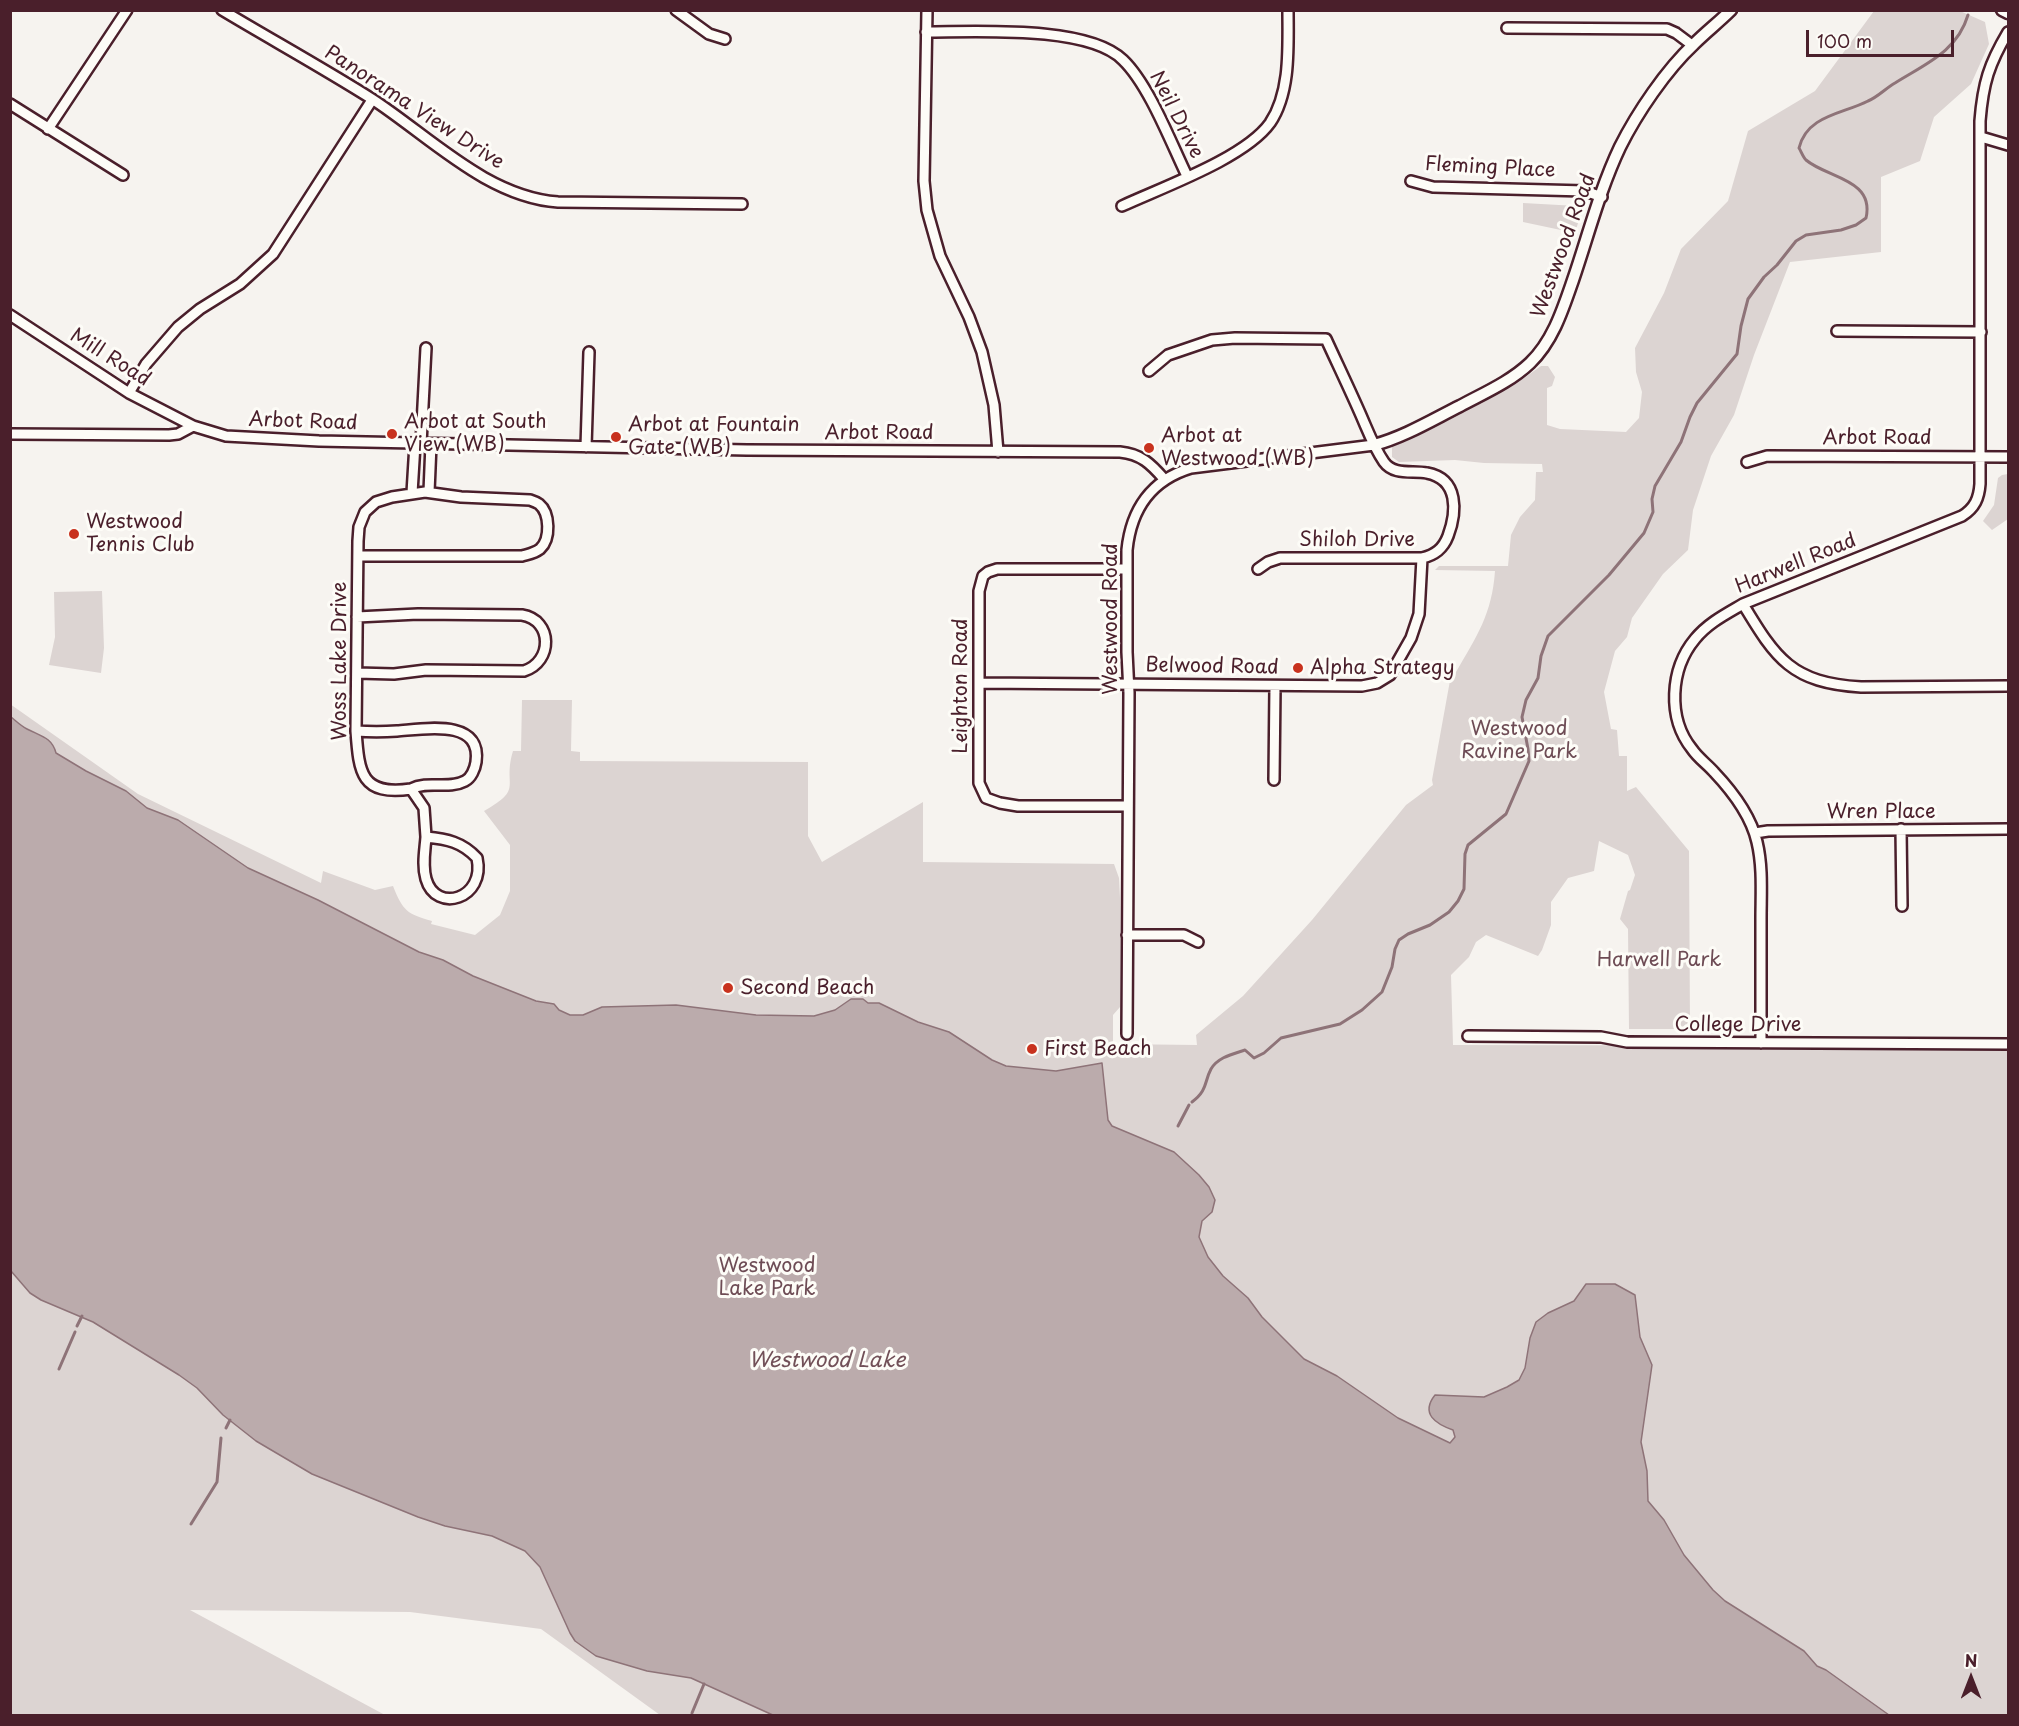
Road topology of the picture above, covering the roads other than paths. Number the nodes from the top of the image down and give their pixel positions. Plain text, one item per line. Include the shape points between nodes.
1 (127, 10) edge
2 (222, 10) edge
3 (676, 10) edge
4 (927, 10) edge
5 (1288, 10) edge
6 (1731, 10) edge
7 (2001, 10) edge
8 (2008, 13) edge
9 (1507, 28) dead end
10 (926, 32) junction
11 (2008, 32) edge
12 (725, 39) dead end
13 (1692, 45) junction
14 (372, 100) junction
15 (10, 104) edge
16 (48, 129) junction
17 (1981, 137) junction
18 (2008, 145) edge
19 (123, 175) dead end
20 (1187, 176) junction
21 (1411, 181) dead end
22 (1602, 197) junction
23 (742, 204) dead end
24 (1122, 206) dead end
25 (10, 315) edge
26 (1837, 331) dead end
27 (1981, 332) junction
28 (426, 348) dead end
29 (588, 352) dead end
30 (1149, 370) dead end
31 (129, 393) junction
32 (193, 426) junction
33 (10, 434) edge
34 (422, 444) junction
35 (1374, 445) junction
36 (586, 447) junction
37 (998, 452) junction
38 (1980, 458) junction
39 (2008, 458) edge
40 (1747, 462) dead end
41 (1164, 479) junction
42 (429, 492) junction
43 (412, 493) junction
44 (358, 556) junction
45 (1422, 558) junction
46 (1127, 569) junction
47 (1258, 569) dead end
48 (1743, 604) junction
49 (357, 617) junction
50 (357, 674) junction
51 (979, 683) junction
52 (1129, 684) junction
53 (1275, 686) junction
54 (2008, 686) edge
55 (356, 731) junction
56 (1274, 780) dead end
57 (411, 789) junction
58 (1128, 806) junction
59 (1901, 830) junction
60 (2008, 830) edge
61 (1755, 833) junction
62 (426, 837) junction
63 (1902, 906) dead end
64 (1127, 935) junction
65 (1198, 942) dead end
66 (1127, 1034) dead end
67 (1468, 1036) dead end
68 (1761, 1043) junction
69 (2008, 1044) edge

1 - 16 street
2 - 14 street, Panorama View Drive
3 - 12 street
4 - 10 street
5 - 20 street via 1285,75 1271,122 1258,137 1227,158
6 - 13 street, Westwood Road
7 - 8 street
9 - 13 street via 1667,29
10 - 20 street, Neil Drive via 1058,35 1115,53 1141,81
10 - 37 street via 927,210 940,256 982,352 994,405
11 - 17 street, Harwell Road via 1984,82
13 - 22 street, Westwood Road via 1628,132
14 - 23 street, Panorama View Drive via 467,167 530,198
14 - 31 street via 273,254 240,284 178,327 146,364
15 - 16 street
16 - 19 street
17 - 18 street
17 - 27 street, Harwell Road
20 - 24 street
21 - 22 street, Fleming Place via 1433,187 1585,192
22 - 35 street, Westwood Road via 1551,336 1531,362 1497,387 1407,433
25 - 31 street, Mill Road
26 - 27 street
27 - 38 street, Harwell Road
28 - 34 street
29 - 36 street
30 - 35 street via 1168,355 1212,340 1326,339
31 - 32 street, Mill Road
32 - 33 street via 169,435
32 - 34 street, Arbot Road via 233,437
34 - 36 street, Arbot Road
34 - 42 street
34 - 43 street
35 - 41 street, Westwood Road via 1198,467
35 - 45 street, Shiloh Drive via 1389,468 1434,474 1453,494 1455,507 1448,538 1436,553
36 - 37 street, Arbot Road
37 - 41 street, Arbot Road via 1127,452 1146,460
38 - 39 street, Arbot Road
38 - 40 street, Arbot Road via 1767,456
38 - 48 street, Harwell Road via 1978,498 1967,513
41 - 46 street, Westwood Road via 1149,493 1134,518 1128,537
42 - 43 street, Woss Lake Drive
42 - 44 street, Woss Lake Drive via 530,500 543,509 547,539 533,554 522,556
43 - 44 street, Woss Lake Drive via 376,502 365,512 359,526
44 - 49 street, Woss Lake Drive
45 - 47 street, Shiloh Drive via 1280,558
45 - 53 street, Belwood Road via 1419,614 1411,638 1390,675 1362,686
46 - 51 street, Leighton Road via 988,572 979,591
46 - 52 street, Westwood Road
48 - 54 street via 1778,656 1821,681 1860,687
48 - 61 street, Harwell Road via 1695,639 1678,671 1674,702 1676,718 1691,749 1734,796
49 - 50 street, Woss Lake Drive
49 - 50 street via 522,615 537,620 545,642 538,664 524,671
50 - 55 street, Woss Lake Drive
51 - 52 street, Belwood Road
51 - 58 street, Leighton Road via 979,783 986,798 1018,806
52 - 53 street, Belwood Road
52 - 58 street, Westwood Road
53 - 56 street
55 - 57 street, Woss Lake Drive via 358,762 368,782 390,791
55 - 57 street, Woss Lake Drive via 450,730 471,739 475,765 466,781
57 - 62 street via 424,808
58 - 64 street, Westwood Road
59 - 60 street, Wren Place
59 - 61 street, Wren Place
59 - 63 street
61 - 68 street, Harwell Road via 1761,883
62 - 62 street via 426,881 434,892 455,898 470,891 478,878 477,858 458,842
64 - 65 street via 1184,935
64 - 66 street, Westwood Road
67 - 68 street, College Drive
68 - 69 street, College Drive

